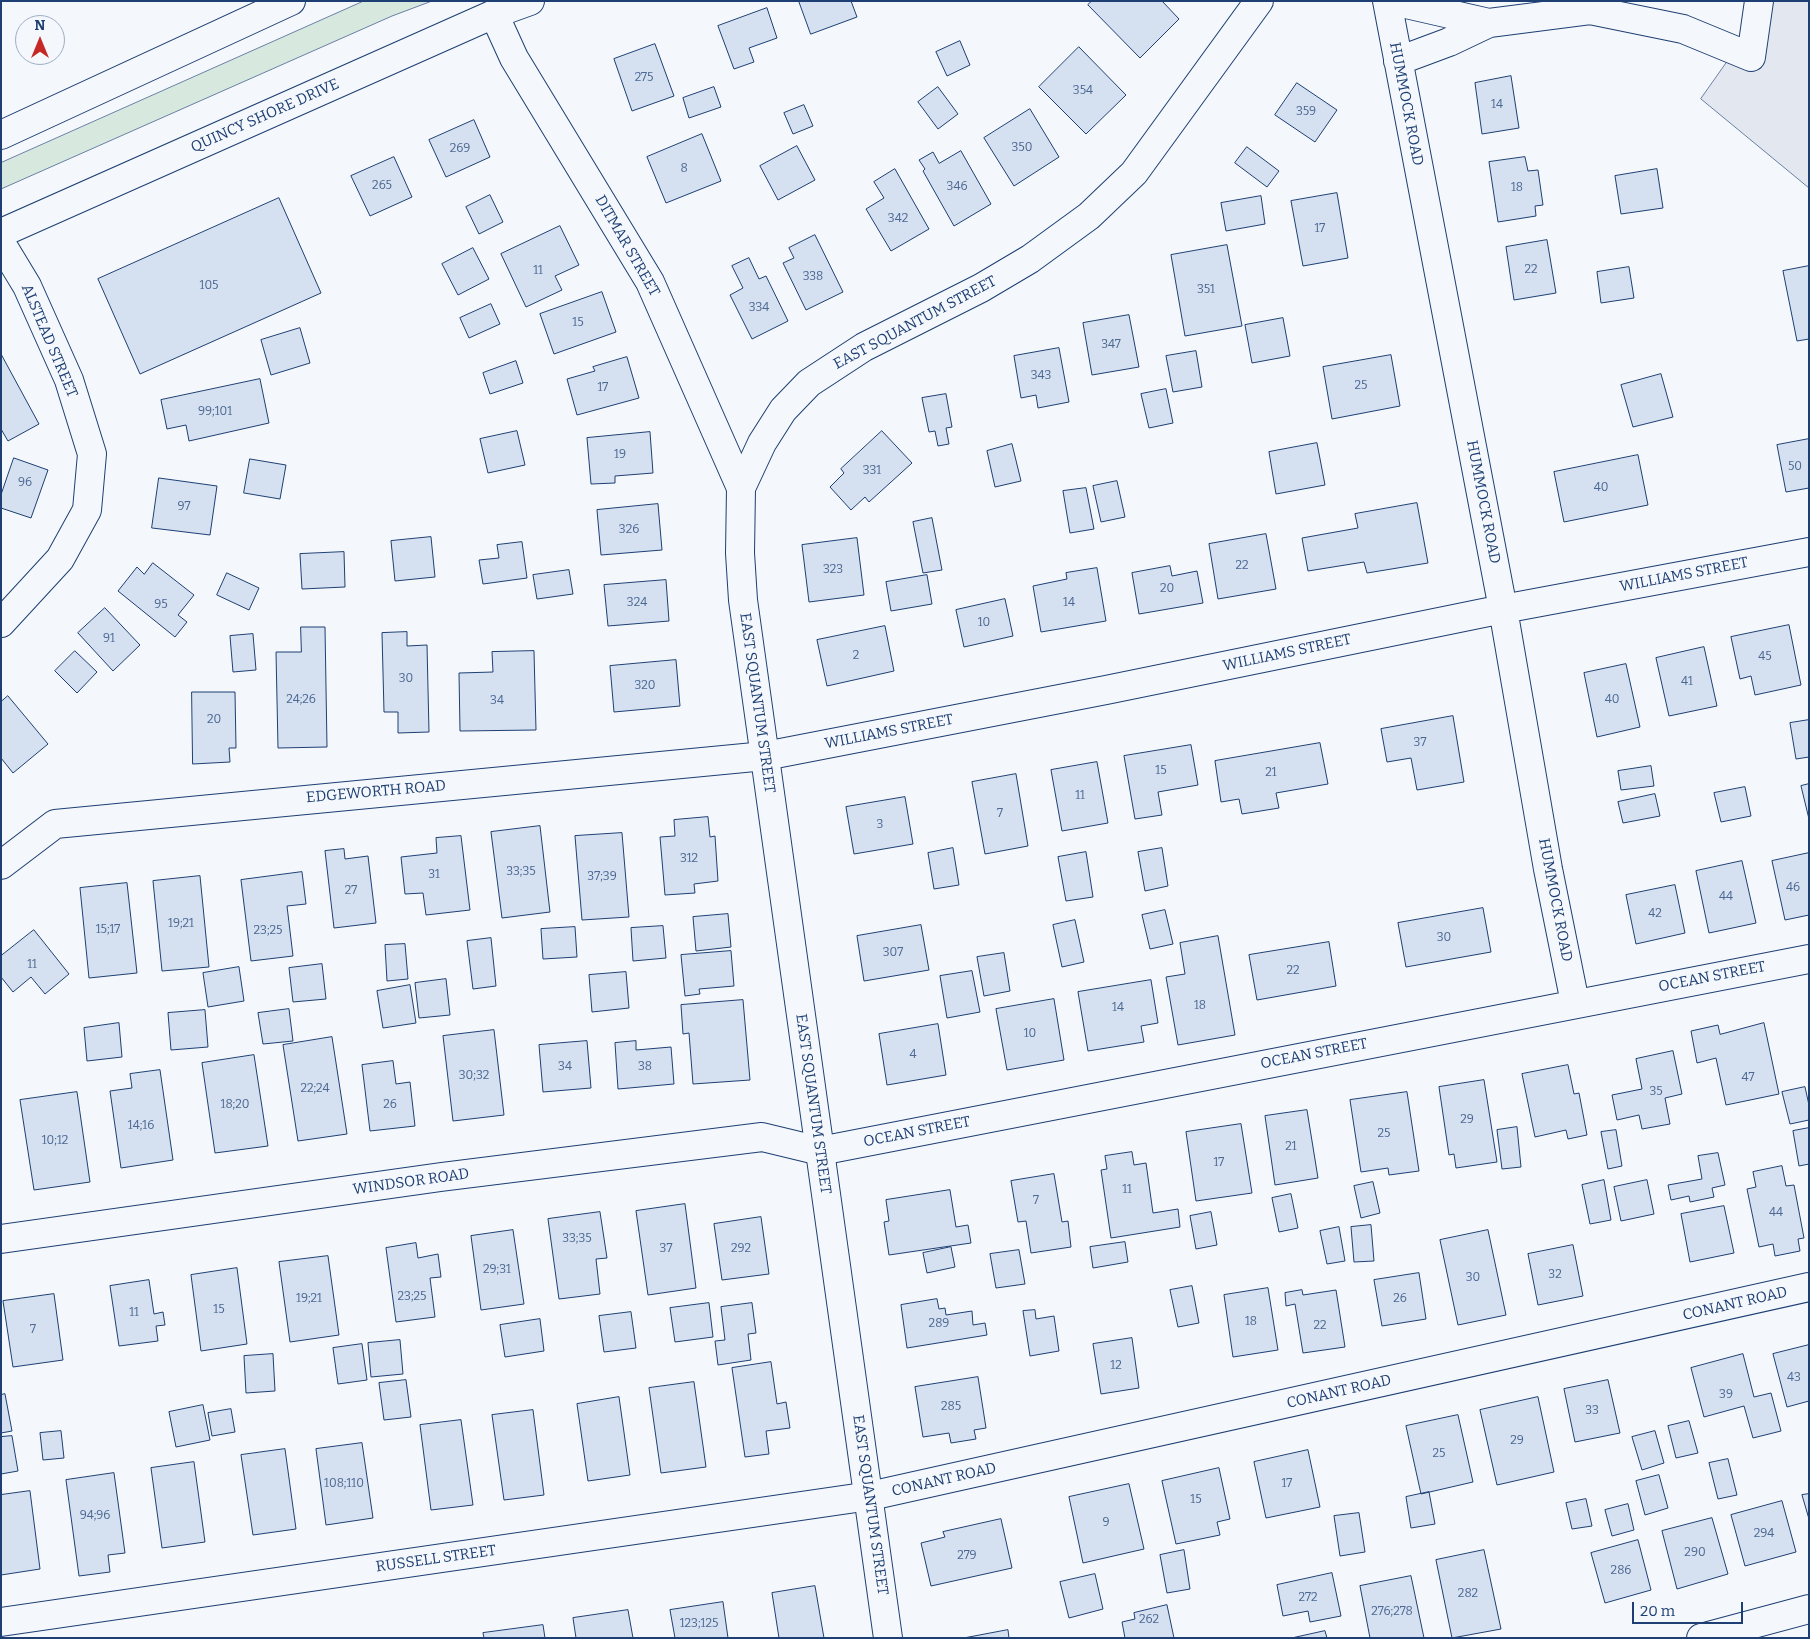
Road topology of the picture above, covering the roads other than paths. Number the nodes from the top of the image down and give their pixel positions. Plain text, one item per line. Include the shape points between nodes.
1 (290, 1) edge
2 (530, 1) edge
3 (1259, 1) edge
4 (1387, 1) edge
5 (1393, 1) edge
6 (1759, 1) edge
7 (1445, 7) edge
8 (494, 14) junction
9 (1489, 23) junction
10 (1398, 61) junction
11 (1, 134) edge
12 (1, 233) edge
13 (1, 243) edge
14 (741, 488) junction
15 (1809, 552) edge
16 (1503, 609) junction
17 (1, 623) edge
18 (765, 756) junction
19 (1, 865) edge
20 (1809, 959) edge
21 (1575, 1003) junction
22 (820, 1151) junction
23 (1, 1239) edge
24 (1809, 1287) edge
25 (870, 1496) junction
26 (1809, 1609) edge
27 (1, 1622) edge
28 (888, 1638) edge
29 (1701, 1638) edge

1 - 11 street
2 - 8 street, QUINCY SHORE DRIVE
3 - 14 street, EAST SQUANTUM STREET via 1134,172 1089,216 1030,259 981,288 864,347 809,383 783,410 762,443
4 - 10 street, HUMMOCK ROAD
5 - 7 street
6 - 9 street via 1751,57 1683,29 1590,10
7 - 9 street
8 - 12 street, QUINCY SHORE DRIVE
8 - 14 street, DITMAR STREET via 514,58 650,282
9 - 10 street
10 - 16 street, HUMMOCK ROAD
13 - 17 street, ALSTEAD STREET via 27,286 69,380 92,454 87,510 60,559
14 - 18 street, EAST SQUANTUM STREET via 743,600
15 - 16 street, WILLIAMS STREET
16 - 18 street, WILLIAMS STREET
16 - 21 street, HUMMOCK ROAD
18 - 19 street, EDGEWORTH ROAD via 55,824
18 - 22 street, EAST SQUANTUM STREET
20 - 21 street, OCEAN STREET
21 - 22 street, OCEAN STREET
22 - 23 street, WINDSOR ROAD via 762,1137 441,1177
22 - 25 street, EAST SQUANTUM STREET
24 - 25 street, CONANT ROAD
25 - 27 street, RUSSELL STREET
25 - 28 street, EAST SQUANTUM STREET
26 - 29 street

